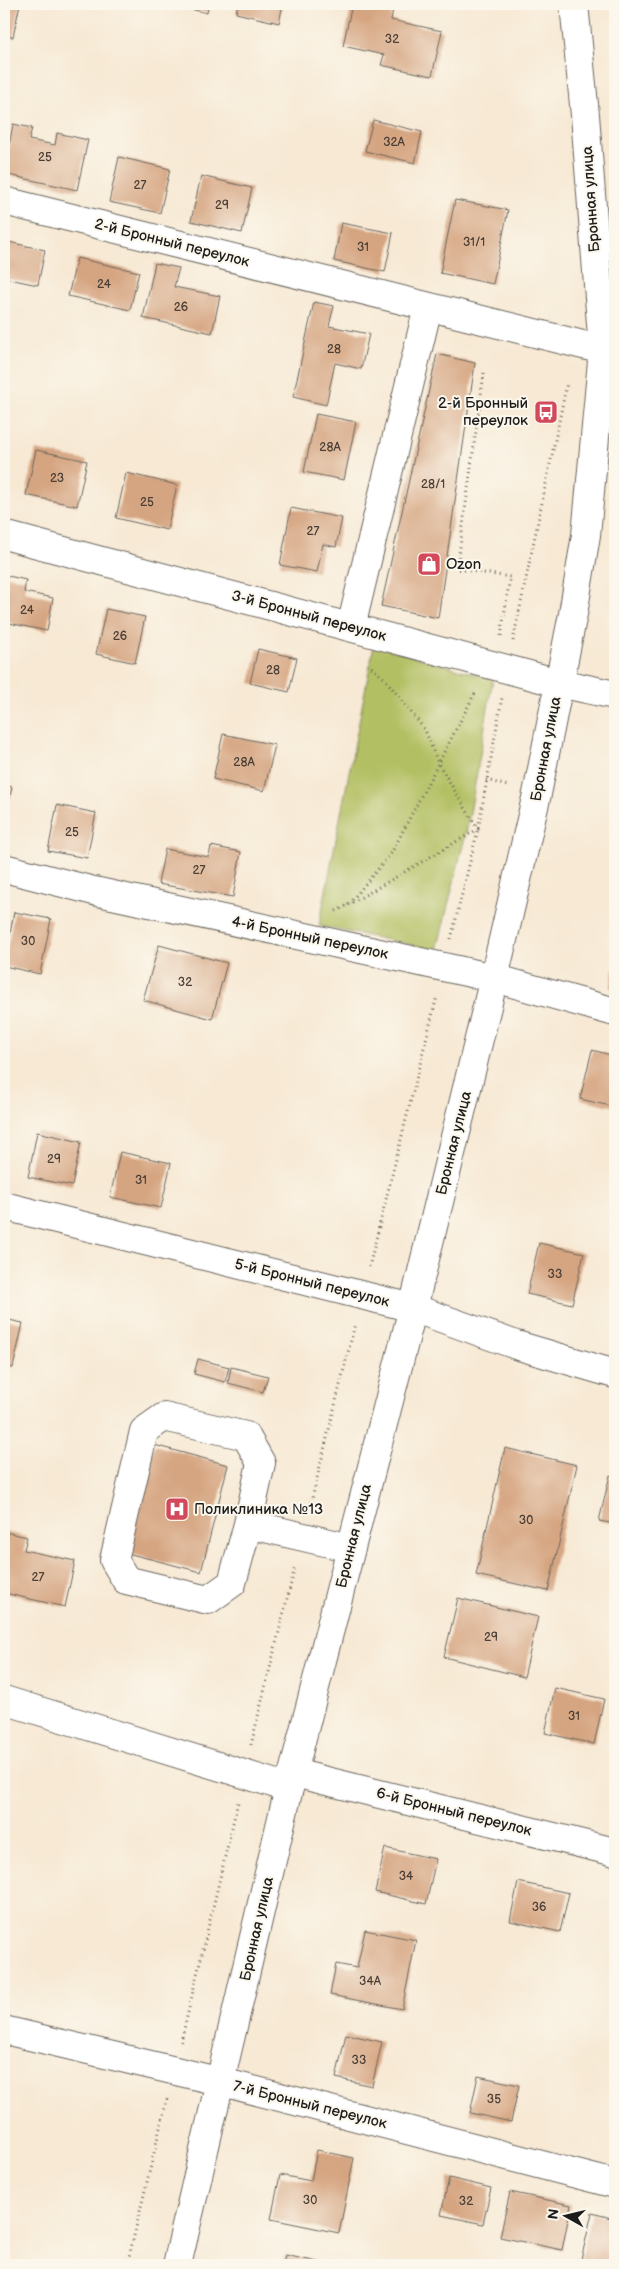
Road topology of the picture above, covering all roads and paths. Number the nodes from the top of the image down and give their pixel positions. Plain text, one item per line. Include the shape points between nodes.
1 (574, 4) edge
2 (4, 201) edge
3 (428, 307) junction
4 (576, 343) junction
5 (609, 346) edge
6 (484, 373) dead end
7 (4, 535) edge
8 (351, 627) junction
9 (366, 662) dead end
10 (498, 666) junction
11 (559, 682) junction
12 (615, 696) edge
13 (438, 763) junction
14 (478, 828) junction
15 (4, 868) edge
16 (348, 905) junction
17 (293, 935) junction
18 (445, 967) junction
19 (494, 978) junction
20 (615, 1012) edge
21 (4, 1206) edge
22 (362, 1295) junction
23 (413, 1308) junction
24 (615, 1374) edge
25 (248, 1524) junction
26 (302, 1537) junction
27 (351, 1548) junction
28 (4, 1700) edge
29 (244, 1774) junction
30 (292, 1780) junction
31 (615, 1852) edge
32 (4, 2030) edge
33 (174, 2071) junction
34 (222, 2082) junction
35 (615, 2184) edge
36 (127, 2265) edge
37 (177, 2265) edge

1 - 5 street, Бронная улица
2 - 3 street, 2-й Бронный переулок
3 - 4 street, 2-й Бронный переулок
3 - 8 street
4 - 5 street, 2-й Бронный переулок
4 - 10 path
5 - 11 street, Бронная улица via 586,535
6 - 10 path via 457,569 510,577
7 - 8 street, 3-й Бронный переулок
8 - 10 street, 3-й Бронный переулок
9 - 13 path via 385,679 425,730
10 - 11 street, 3-й Бронный переулок
10 - 13 path
10 - 14 path
11 - 12 street, 3-й Бронный переулок
11 - 19 street, Бронная улица via 537,794
13 - 14 path
13 - 16 path via 392,852
14 - 16 path
14 - 18 path
15 - 17 street, 4-й Бронный переулок via 94,892
16 - 17 path
17 - 18 street, 4-й Бронный переулок
18 - 19 street, 4-й Бронный переулок
18 - 22 path
19 - 20 street, 4-й Бронный переулок
19 - 23 street, Бронная улица
21 - 22 street, 5-й Бронный переулок
22 - 23 street, 5-й Бронный переулок
22 - 26 path
23 - 24 street, 5-й Бронный переулок via 516,1345
23 - 27 street, Бронная улица
25 - 25 street via 232,1583 208,1600 126,1580 114,1560 144,1430 164,1417 246,1436 261,1463
25 - 26 street
26 - 27 street
26 - 29 path
27 - 30 street, Бронная улица
28 - 29 street, 6-й Бронный переулок
29 - 30 street, 6-й Бронный переулок
29 - 33 path
30 - 31 street, 6-й Бронный переулок
30 - 34 street, Бронная улица
32 - 33 street, 7-й Бронный переулок
33 - 34 street, 7-й Бронный переулок
33 - 36 path
34 - 35 street, 7-й Бронный переулок
34 - 37 street, Бронная улица

